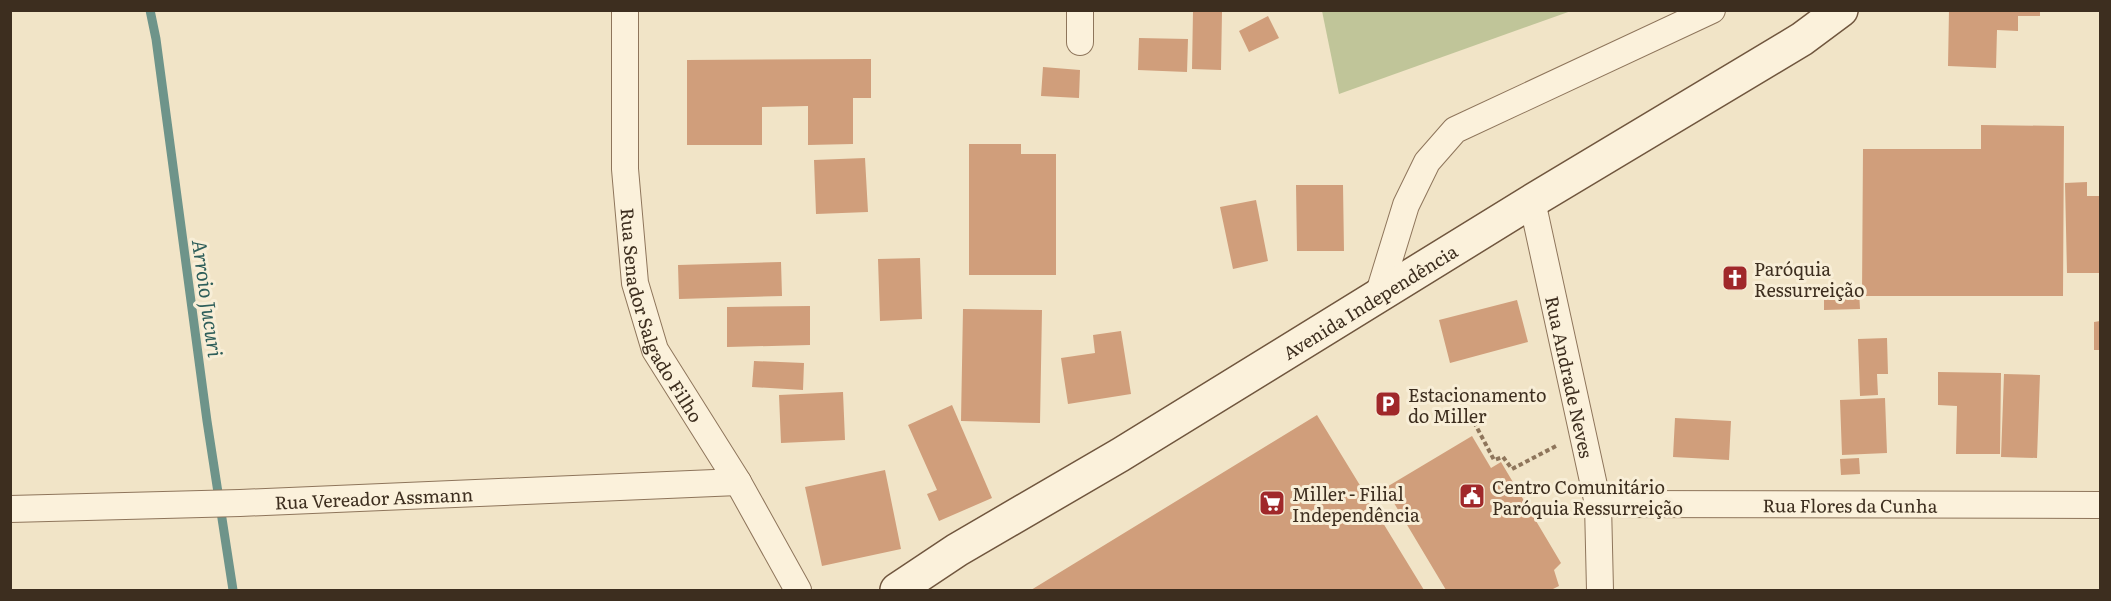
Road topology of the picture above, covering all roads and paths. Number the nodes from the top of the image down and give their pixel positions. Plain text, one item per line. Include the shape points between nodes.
1 (625, 10) edge
2 (1080, 10) edge
3 (1712, 10) edge
4 (1841, 10) edge
5 (1080, 42) dead end
6 (1532, 201) junction
7 (1378, 296) junction
8 (1474, 422) dead end
9 (1583, 433) junction
10 (738, 482) junction
11 (1598, 504) junction
12 (2100, 505) edge
13 (10, 509) edge
14 (798, 591) edge
15 (897, 591) edge
16 (1600, 591) edge

1 - 10 street, Rua Senador Salgado Filho via 625,169 635,283 655,350
2 - 5 street
3 - 7 street via 1455,130 1427,162 1406,205
4 - 6 main road, Avenida Independência via 1802,39
6 - 7 main road, Avenida Independência
6 - 9 street, Rua Andrade Neves
7 - 15 main road, Avenida Independência via 957,550
8 - 9 path via 1494,460 1503,457 1512,469
9 - 11 street, Rua Andrade Neves
10 - 13 street, Rua Vereador Assmann
10 - 14 street, Rua Senador Salgado Filho
11 - 12 street, Rua Flores da Cunha
11 - 16 street, Rua Andrade Neves

